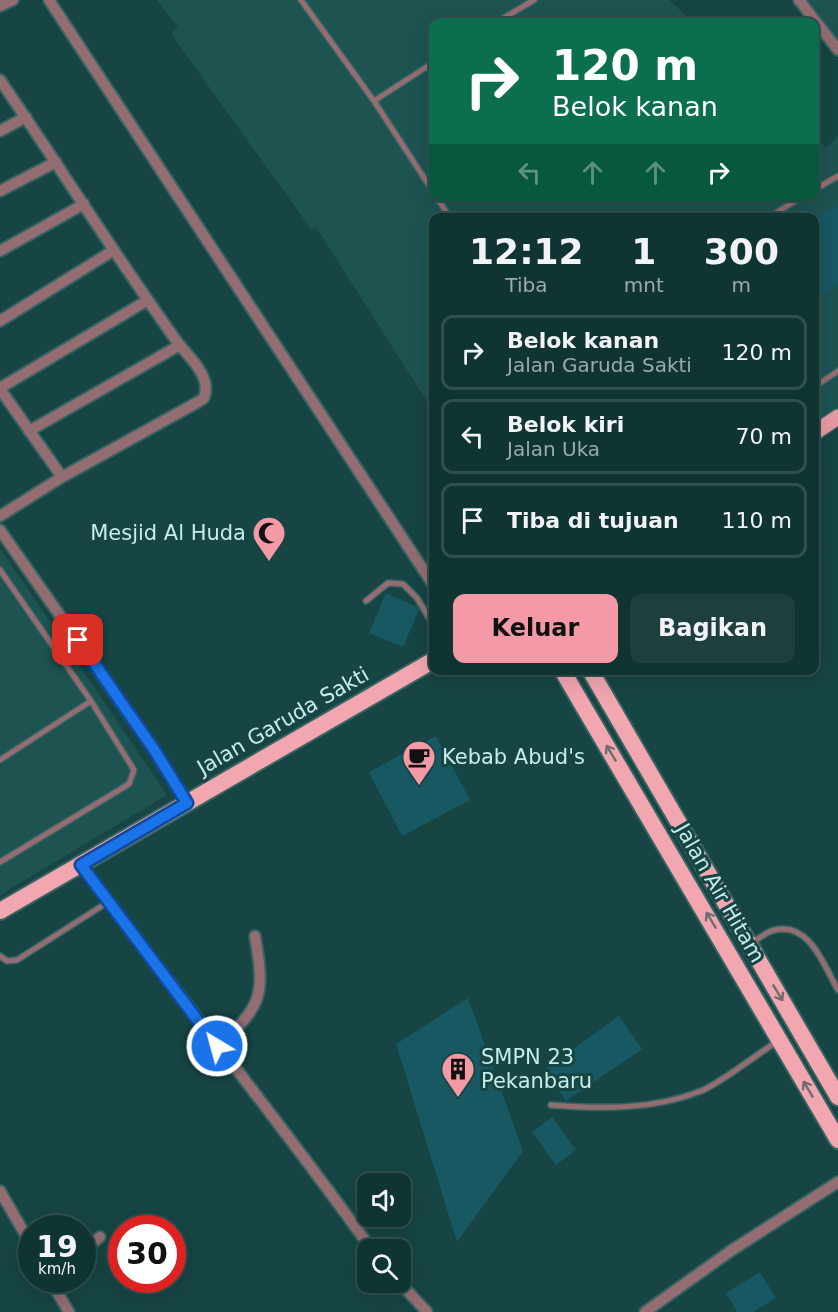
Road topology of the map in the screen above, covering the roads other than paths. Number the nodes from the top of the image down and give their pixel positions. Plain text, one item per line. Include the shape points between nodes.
1 (13, 0) edge
2 (49, 0) edge
3 (301, 0) edge
4 (534, 0) edge
5 (799, 0) edge
6 (0, 6) edge
7 (504, 18) edge
8 (813, 18) edge
9 (819, 26) edge
10 (838, 50) edge
11 (429, 65) edge
12 (0, 80) edge
13 (374, 101) junction
14 (26, 117) junction
15 (0, 131) edge
16 (56, 162) junction
17 (838, 176) edge
18 (429, 186) edge
19 (819, 187) edge
20 (0, 191) edge
21 (795, 201) edge
22 (84, 204) junction
23 (776, 213) edge
24 (114, 250) junction
25 (0, 251) edge
26 (148, 300) junction
27 (0, 321) edge
28 (180, 345) junction
29 (838, 371) edge
30 (819, 384) edge
31 (0, 388) edge
32 (838, 417) edge
33 (819, 426) edge
34 (29, 430) junction
35 (62, 477) junction
36 (0, 516) edge
37 (0, 530) edge
38 (0, 570) edge
39 (429, 578) edge
40 (366, 601) dead end
41 (429, 618) edge
42 (429, 663) edge
43 (565, 675) edge
44 (593, 675) edge
45 (91, 701) junction
46 (0, 760) edge
47 (187, 803) junction
48 (0, 862) edge
49 (81, 865) junction
50 (108, 902) junction
51 (0, 911) edge
52 (255, 936) dead end
53 (749, 945) junction
54 (0, 956) edge
55 (838, 990) edge
56 (779, 1040) junction
57 (217, 1046) junction
58 (838, 1097) edge
59 (551, 1105) dead end
60 (838, 1140) edge
61 (838, 1182) edge
62 (0, 1191) edge
63 (18, 1222) edge
64 (99, 1237) dead end
65 (96, 1239) edge
66 (364, 1239) edge
67 (58, 1293) edge
68 (409, 1293) edge
69 (69, 1312) edge
70 (427, 1312) edge
71 (645, 1312) edge

1 - 6 street
2 - 39 street
3 - 13 lane
4 - 7 lane
5 - 8 street
9 - 10 street
11 - 13 lane
12 - 14 street
13 - 18 lane
14 - 15 street
14 - 16 street
16 - 20 street
16 - 22 street
17 - 19 lane
21 - 23 lane
22 - 24 street
22 - 25 street
24 - 26 street
24 - 27 street
26 - 28 street
26 - 31 street
28 - 34 street
28 - 35 street via 205,379 204,398
29 - 30 lane
31 - 34 street
32 - 33 main road
34 - 35 street
35 - 36 street
37 - 47 street
38 - 45 lane
40 - 41 lane via 388,583 403,584
42 - 47 highway, Jalan Garuda Sakti
56 -> 43 highway, Jalan Air Hitam
44 - 53 highway, Jalan Air Hitam
45 - 46 lane
45 - 48 lane via 132,765 132,779
47 - 49 highway, Jalan Garuda Sakti
49 - 50 street
49 - 51 highway, Jalan Garuda Sakti
50 - 54 lane via 17,960 7,961
50 - 57 street
52 - 57 street via 260,963 258,1001 250,1015
53 - 55 lane via 774,930 795,930 807,938
53 -> 58 highway, Jalan Air Hitam
56 - 59 lane via 703,1091 675,1099 605,1109
60 -> 56 highway, Jalan Air Hitam
57 - 66 street via 271,1111
61 - 71 street
62 - 63 street
64 - 65 street
67 - 69 street
68 - 70 street

